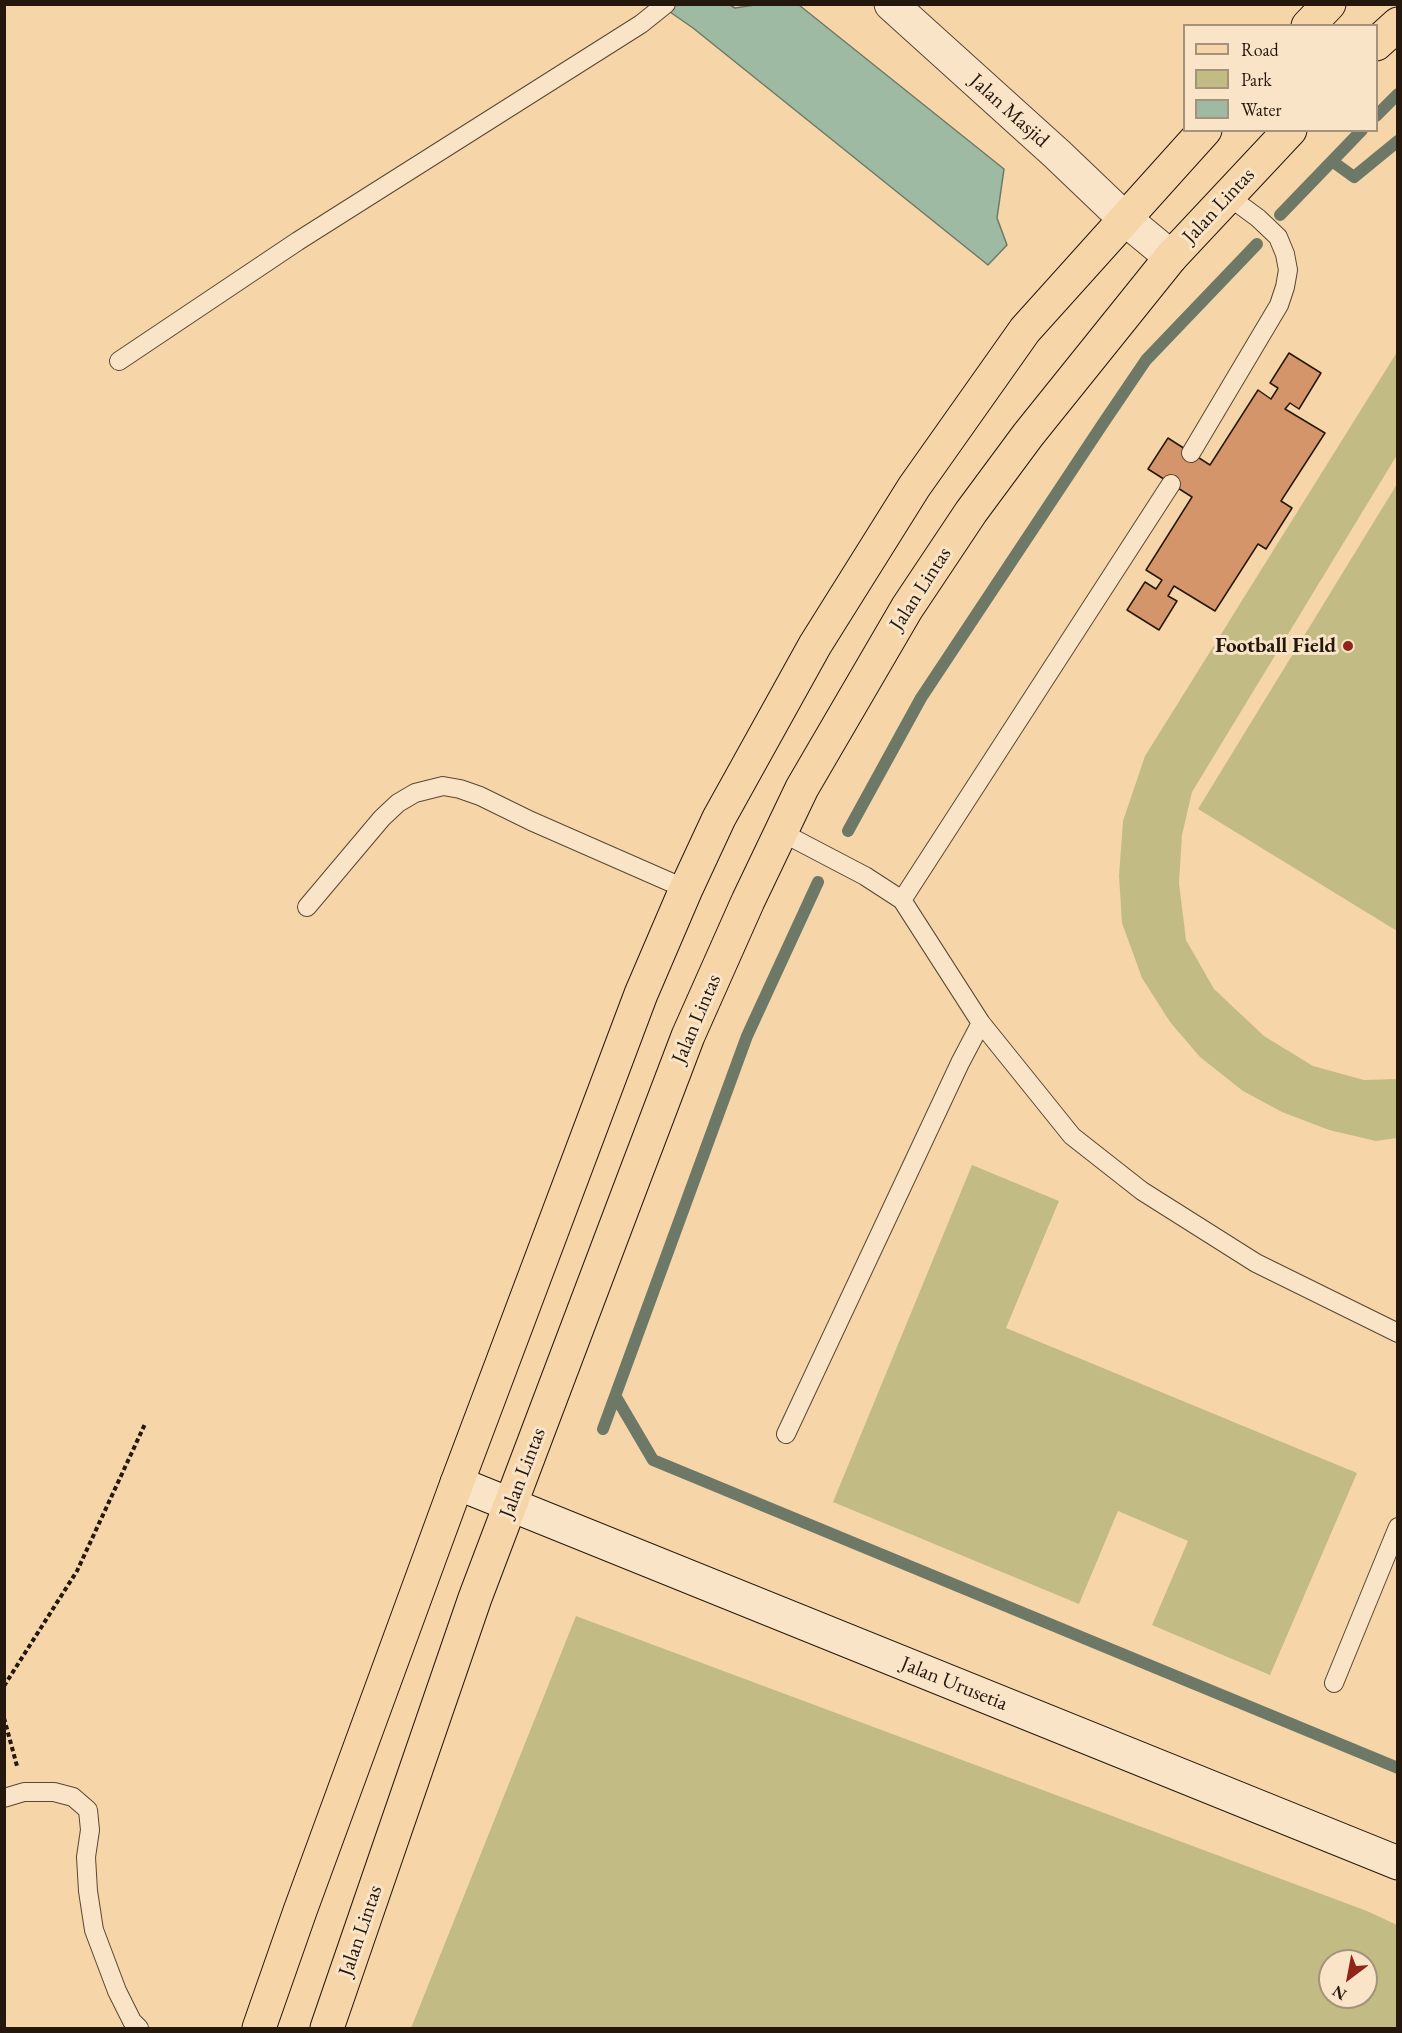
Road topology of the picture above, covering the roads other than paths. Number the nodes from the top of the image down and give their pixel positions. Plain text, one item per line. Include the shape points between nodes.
1 (666, 4) edge
2 (891, 4) edge
3 (1329, 4) edge
4 (1310, 24) edge
5 (1398, 24) edge
6 (1378, 43) edge
7 (1204, 132) edge
8 (1288, 132) edge
9 (1228, 196) junction
10 (1125, 219) junction
11 (1171, 257) junction
12 (119, 361) dead end
13 (1191, 453) dead end
14 (1171, 484) dead end
15 (781, 832) junction
16 (686, 889) junction
17 (902, 900) junction
18 (307, 907) dead end
19 (981, 1023) junction
20 (1398, 1333) edge
21 (786, 1434) dead end
22 (457, 1483) junction
23 (511, 1504) junction
24 (1398, 1527) edge
25 (1334, 1683) dead end
26 (4, 1798) edge
27 (1398, 1863) edge
28 (139, 2028) edge
29 (259, 2028) edge
30 (327, 2028) edge

1 - 12 lane via 641,24 298,241
2 - 10 main road, Jalan Masjid
3 - 4 main road
5 - 6 main road
7 - 10 main road
8 - 9 main road, Jalan Lintas
9 - 11 main road, Jalan Lintas
9 - 13 lane via 1278,237 1288,270 1279,305
10 - 11 main road, Jalan Masjid
10 - 16 main road via 1025,330 914,487 815,645 719,818
11 - 15 main road, Jalan Lintas via 971,512 907,608 802,788
14 - 17 lane
15 - 17 lane
15 - 23 main road, Jalan Lintas via 688,1036
16 - 18 lane via 480,796 443,786 398,802
16 - 22 main road via 641,994
17 - 19 lane
19 - 20 lane via 1072,1136 1142,1191 1256,1263
19 - 21 lane
22 - 23 main road, Jalan Urusetia
22 - 29 main road
23 - 27 main road, Jalan Urusetia
23 - 30 main road, Jalan Lintas
24 - 25 lane
26 - 28 lane via 24,1792 64,1794 88,1810 86,1857 94,1930 117,1991

